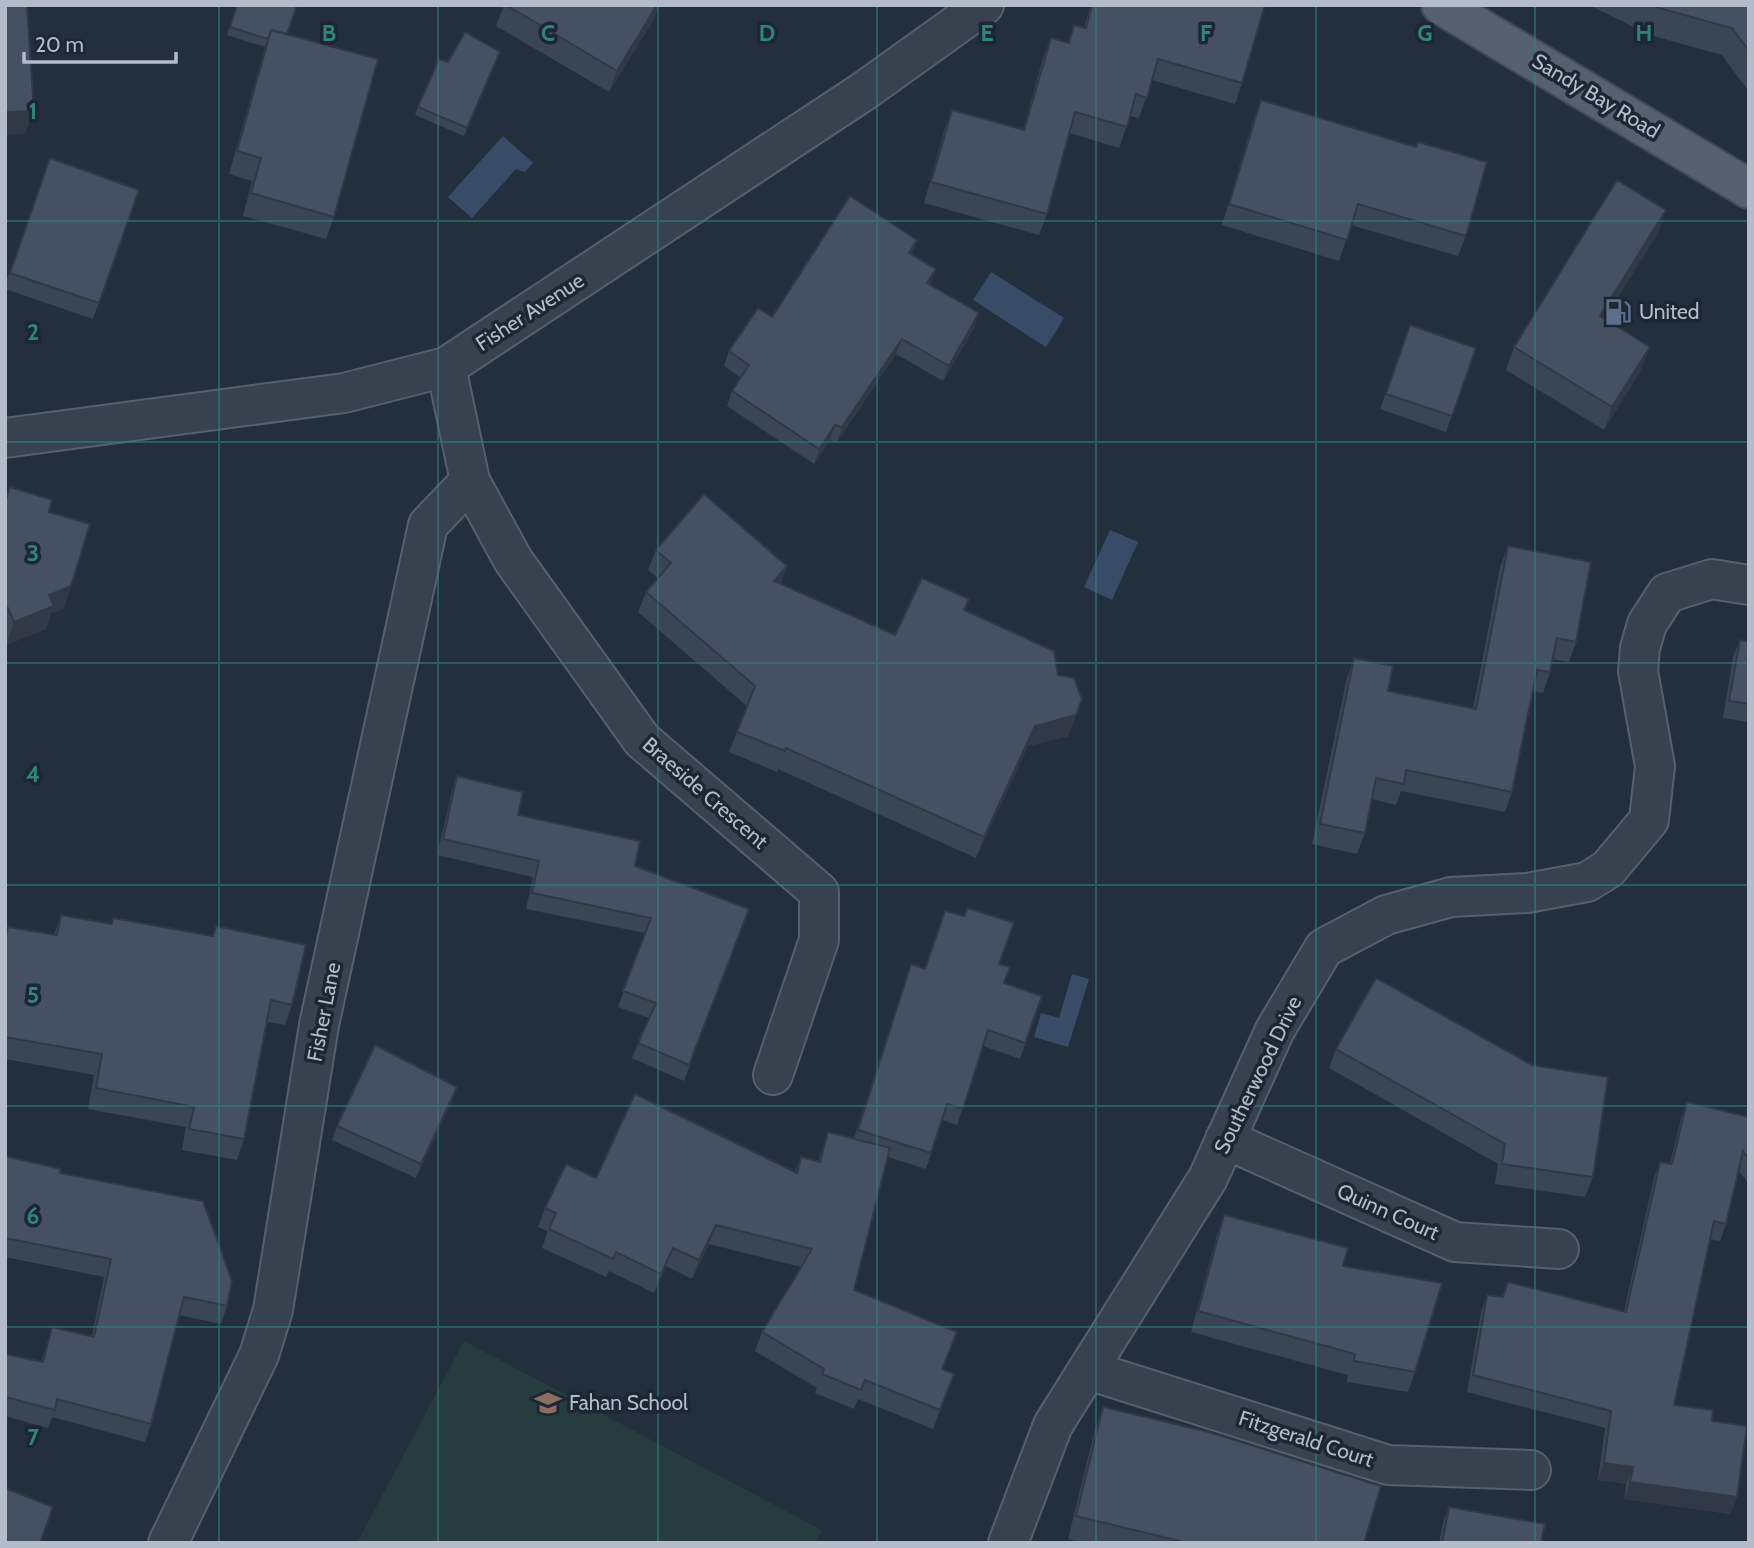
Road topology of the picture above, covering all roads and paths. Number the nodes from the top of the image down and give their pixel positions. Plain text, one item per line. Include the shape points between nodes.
1 (984, 5) edge
2 (1441, 5) edge
3 (1749, 189) edge
4 (446, 367) junction
5 (5, 438) edge
6 (470, 481) junction
7 (1749, 585) edge
8 (773, 1075) dead end
9 (1225, 1139) junction
10 (1559, 1249) dead end
11 (1088, 1370) junction
12 (1531, 1470) dead end
13 (167, 1543) edge
14 (1008, 1543) edge

1 - 4 street, Fisher Avenue via 864,91
2 - 3 main road, Sandy Bay Road
4 - 5 street, Fisher Avenue via 344,393
4 - 6 street, Braeside Crescent
6 - 8 street, Braeside Crescent via 513,560 642,740 819,892 819,940
6 - 13 street, Fisher Lane via 428,524 319,1025 273,1310 259,1355
7 - 9 street, Southerwood Drive via 1712,579 1667,593 1647,624 1638,671 1655,766 1649,820 1608,869 1587,882 1451,897 1386,915 1324,947 1275,1030
9 - 10 street, Quinn Court via 1455,1242
9 - 11 street, Southerwood Drive via 1208,1178
11 - 12 street, Fitzgerald Court via 1388,1465
11 - 14 street, Southerwood Drive via 1052,1425

